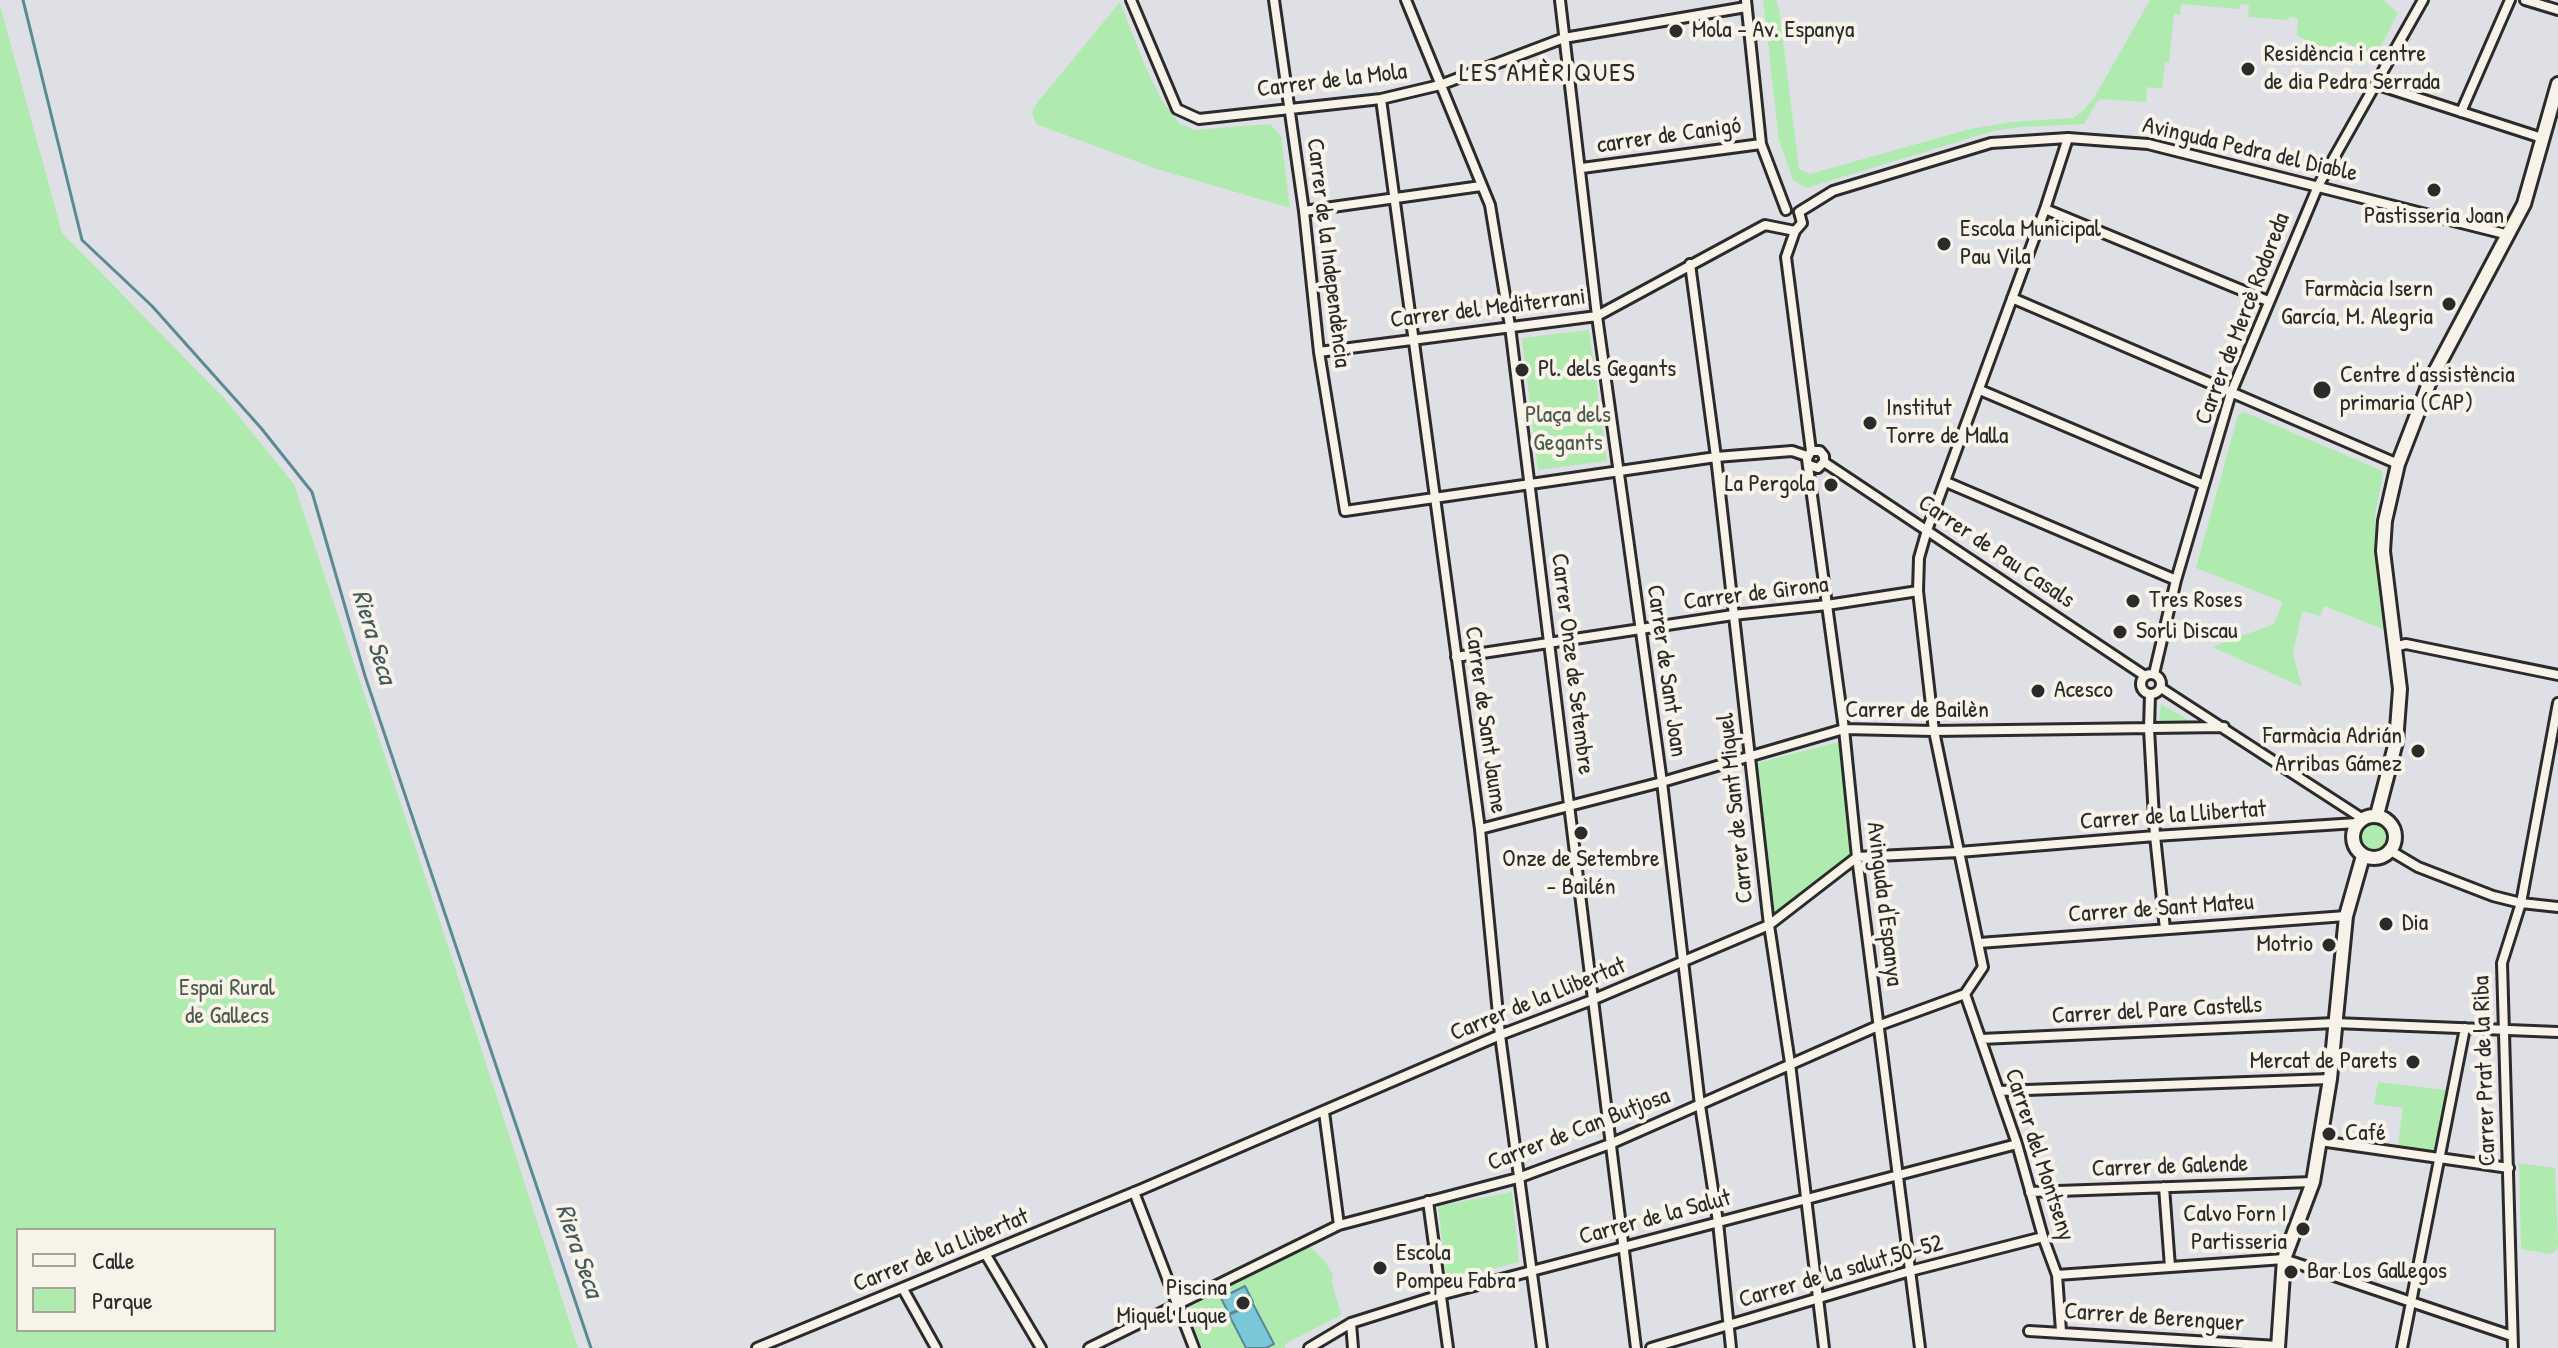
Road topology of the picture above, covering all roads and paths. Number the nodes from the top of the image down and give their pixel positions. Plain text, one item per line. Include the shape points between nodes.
1 (1131, 0) edge
2 (1274, 0) edge
3 (1406, 0) edge
4 (1560, 0) edge
5 (2423, 0) edge
6 (2510, 0) edge
7 (2525, 0) edge
8 (1746, 3) edge
9 (2558, 10) edge
10 (1564, 38) junction
11 (2375, 84) junction
12 (2558, 84) edge
13 (1440, 85) junction
14 (1381, 99) junction
15 (1288, 107) junction
16 (2461, 112) junction
17 (2068, 138) junction
18 (2542, 138) junction
19 (1761, 144) junction
20 (1582, 168) junction
21 (1481, 186) junction
22 (2318, 186) junction
23 (1393, 198) junction
24 (2045, 209) junction
25 (1786, 210) junction
26 (1304, 211) junction
27 (1799, 212) junction
28 (1783, 227) junction
29 (1795, 231) junction
30 (2509, 235) junction
31 (1690, 264) junction
32 (2012, 298) junction
33 (2268, 301) junction
34 (1597, 316) junction
35 (1510, 326) junction
36 (1414, 339) junction
37 (1319, 352) junction
38 (1980, 390) junction
39 (2231, 393) junction
40 (1716, 457) junction
41 (1809, 457) junction
42 (1824, 462) junction
43 (2398, 464) junction
44 (1618, 472) junction
45 (1946, 482) junction
46 (1529, 484) junction
47 (2204, 485) junction
48 (1434, 498) junction
49 (1927, 530) junction
50 (2176, 580) junction
51 (1918, 591) junction
52 (1827, 605) junction
53 (1733, 615) junction
54 (1640, 630) junction
55 (1549, 642) junction
56 (2394, 647) junction
57 (1456, 657) junction
58 (2150, 675) junction
59 (2558, 675) edge
60 (2161, 688) junction
61 (2150, 694) junction
62 (2558, 703) edge
63 (2224, 727) junction
64 (1844, 729) junction
65 (2149, 729) junction
66 (1934, 731) junction
67 (1752, 755) junction
68 (1662, 782) junction
69 (1569, 805) junction
70 (2377, 815) junction
71 (2360, 821) junction
72 (1480, 829) junction
73 (2155, 836) junction
74 (2391, 851) junction
75 (1959, 852) junction
76 (2363, 856) junction
77 (1857, 857) junction
78 (2521, 903) junction
79 (2558, 907) edge
80 (2346, 916) junction
81 (1769, 925) junction
82 (2165, 929) junction
83 (1979, 943) junction
84 (1683, 962) junction
85 (1965, 994) junction
86 (1592, 1000) junction
87 (2335, 1023) junction
88 (1880, 1025) junction
89 (2465, 1028) junction
90 (2505, 1029) junction
91 (2558, 1032) edge
92 (1500, 1035) junction
93 (1981, 1039) junction
94 (1790, 1063) junction
95 (2330, 1079) junction
96 (1999, 1091) junction
97 (1700, 1105) junction
98 (1324, 1112) junction
99 (2320, 1141) junction
100 (1610, 1144) junction
101 (2017, 1144) junction
102 (2441, 1158) junction
103 (2509, 1168) junction
104 (1898, 1175) junction
105 (1518, 1178) junction
106 (2313, 1182) junction
107 (2164, 1187) junction
108 (1134, 1192) junction
109 (2030, 1192) junction
110 (1806, 1197) junction
111 (1428, 1201) junction
112 (1718, 1222) junction
113 (1339, 1225) junction
114 (2043, 1237) junction
115 (1623, 1248) junction
116 (986, 1255) junction
117 (2284, 1259) junction
118 (2170, 1267) junction
119 (1910, 1271) junction
120 (1531, 1272) junction
121 (2057, 1275) junction
122 (903, 1289) junction
123 (1440, 1295) junction
124 (1817, 1297) junction
125 (2411, 1303) junction
126 (1178, 1305) junction
127 (1351, 1323) junction
128 (1729, 1326) junction
129 (2029, 1331) dead end
130 (2061, 1331) junction
131 (2512, 1336) junction
132 (780, 1344) edge
133 (2278, 1347) edge
134 (757, 1348) edge
135 (936, 1348) edge
136 (1041, 1348) edge
137 (1089, 1348) edge
138 (1194, 1348) edge
139 (1309, 1348) edge
140 (1353, 1348) edge
141 (1448, 1348) edge
142 (1542, 1348) edge
143 (1636, 1348) edge
144 (1651, 1348) edge
145 (1731, 1348) edge
146 (1824, 1348) edge
147 (1920, 1348) edge
148 (2402, 1348) edge
149 (2513, 1348) edge

1 - 15 street, Carrer de la Mola via 1177,109 1199,119
2 - 15 street, Carrer de la Independència
3 - 13 street, Carrer Onze de Setembre
4 - 10 street, Carrer de Sant Joan
5 - 11 street, Carrer de Mercè Rodoreda
6 - 16 street
7 - 9 street
8 - 10 street, Carrer de la Mola
8 - 19 street
10 - 13 street, Carrer de la Mola
10 - 20 street, Carrer de Sant Joan
11 - 16 street
11 - 22 street, Carrer de Mercè Rodoreda
12 - 18 street
13 - 14 street, Carrer de la Mola
13 - 21 street, Carrer Onze de Setembre
14 - 15 street, Carrer de la Mola
14 - 23 street, Carrer de Sant Jaume
15 - 26 street, Carrer de la Independència
16 - 18 street
17 - 22 street, Avinguda Pedra del Diable via 2148,144
17 - 24 street
17 - 27 street, Avinguda Pedra del Diable via 1991,143 1833,191
18 - 30 street via 2524,204
19 - 20 street, carrer de Canigó
19 - 25 street
20 - 34 street, Carrer de Sant Joan
21 - 23 street
21 - 35 street, Carrer Onze de Setembre via 1490,205
22 - 30 street, Avinguda Pedra del Diable
22 - 33 street, Carrer de Mercè Rodoreda
23 - 26 street
23 - 36 street, Carrer de Sant Jaume
24 - 32 street
24 - 33 street
25 - 27 street
25 - 28 street via 1780,220
26 - 37 street, Carrer de la Independència
27 - 29 street via 1802,223
28 - 29 street
28 - 31 street, Carrer del Mediterrani via 1765,225
29 - 41 street, Avinguda d'Espanya via 1786,257
30 - 43 street via 2430,381
31 - 34 street, Carrer del Mediterrani
31 - 40 street, Carrer de Sant Miquel
32 - 38 street
32 - 39 street
33 - 39 street, Carrer de Mercè Rodoreda
34 - 35 street, Carrer del Mediterrani
34 - 44 street, Carrer de Sant Joan
35 - 36 street, Carrer del Mediterrani
35 - 46 street, Carrer Onze de Setembre
36 - 37 street, Carrer del Mediterrani
36 - 48 street, Carrer de Sant Jaume
37 - 48 street, Carrer de la Independència via 1345,511
38 - 45 street
38 - 47 street
39 - 43 street
39 - 47 street, Carrer de Mercè Rodoreda
40 - 41 street via 1792,451
40 - 44 street
40 - 53 street, Carrer de Sant Miquel
41 - 42 street via 1818,468
41 - 42 street, Carrer de Pau Casals via 1817,450
41 - 52 street, Avinguda d'Espanya
42 - 49 street, Carrer de Pau Casals
43 - 56 street via 2383,551
44 - 46 street
44 - 54 street, Carrer de Sant Joan
45 - 49 street
45 - 50 street
46 - 48 street
46 - 55 street, Carrer Onze de Setembre
47 - 50 street, Carrer de Mercè Rodoreda
48 - 57 street, Carrer de Sant Jaume
49 - 51 street
49 - 58 street, Carrer de Pau Casals
50 - 58 street, Carrer de Mercè Rodoreda
51 - 52 street, Carrer de Girona
51 - 66 street
52 - 53 street, Carrer de Girona
52 - 64 street, Avinguda d'Espanya
53 - 54 street, Carrer de Girona
53 - 67 street, Carrer de Sant Miquel
54 - 55 street, Carrer de Girona
54 - 68 street, Carrer de Sant Joan
55 - 57 street, Carrer de Girona
55 - 69 street, Carrer Onze de Setembre
56 - 59 street via 2406,644
56 - 70 street via 2400,689 2396,742
57 - 72 street, Carrer de Sant Jaume
58 - 60 street via 2160,678
58 - 61 street via 2141,685
60 - 61 street
60 - 63 street
61 - 65 street
62 - 78 street, Carrer Prat de la Riba
63 - 65 street, Carrer de Bailèn
63 - 71 street
64 - 66 street, Carrer de Bailèn
64 - 67 street, Carrer de Bailèn
64 - 77 street, Avinguda d'Espanya
65 - 66 street, Carrer de Bailèn
65 - 73 street
66 - 75 street
67 - 68 street, Carrer de Bailèn
67 - 81 street, Carrer de Sant Miquel
68 - 69 street, Carrer de Bailèn
68 - 84 street, Carrer de Sant Joan
69 - 72 street, Carrer de Bailèn
69 - 86 street, Carrer Onze de Setembre
70 - 71 street
70 - 74 street via 2394,829
71 - 73 street, Carrer de la Llibertat
71 - 76 street via 2352,837
72 - 92 street, Carrer de Sant Jaume
73 - 75 street, Carrer de la Llibertat
73 - 82 street
74 - 76 street via 2379,858
74 - 78 street via 2418,867
75 - 77 street, Carrer de la Llibertat
75 - 83 street
76 - 80 street
77 - 81 street, Carrer de la Llibertat
77 - 88 street, Avinguda d'Espanya
78 - 79 street
78 - 90 street, Carrer Prat de la Riba via 2502,963
80 - 82 street, Carrer de Sant Mateu
80 - 87 street
81 - 84 street, Carrer de la Llibertat
81 - 94 street, Carrer de Sant Miquel
82 - 83 street, Carrer de Sant Mateu
83 - 85 street via 1983,967
84 - 86 street, Carrer de la Llibertat
84 - 97 street, Carrer de Sant Joan
85 - 88 street, Carrer de Can Butjosa
85 - 93 street, Carrer del Montseny
86 - 92 street, Carrer de la Llibertat
86 - 100 street, Carrer Onze de Setembre
87 - 89 street, Carrer del Pare Castells
87 - 93 street, Carrer del Pare Castells
87 - 95 street
88 - 94 street, Carrer de Can Butjosa
88 - 104 street, Avinguda d'Espanya
89 - 90 street, Carrer del Pare Castells
89 - 102 street
90 - 91 street, Carrer del Pare Castells
90 - 103 street, Carrer Prat de la Riba
92 - 98 street, Carrer de la Llibertat
92 - 105 street, Carrer de Sant Jaume
93 - 96 street, Carrer del Montseny
94 - 97 street, Carrer de Can Butjosa
94 - 110 street, Carrer de Sant Miquel
95 - 96 street
95 - 99 street
96 - 101 street, Carrer del Montseny
97 - 100 street, Carrer de Can Butjosa
97 - 112 street, Carrer de Sant Joan
98 - 108 street, Carrer de la Llibertat
98 - 113 street
99 - 102 street
99 - 106 street
100 - 105 street, Carrer de Can Butjosa
100 - 115 street, Carrer Onze de Setembre
101 - 104 street, Carrer de la Salut
101 - 109 street, Carrer del Montseny
102 - 103 street
102 - 125 street
103 - 131 street, Carrer Prat de la Riba
104 - 110 street, Carrer de la Salut
104 - 119 street, Avinguda d'Espanya
105 - 111 street, Carrer de Can Butjosa
105 - 120 street, Carrer de Sant Jaume
106 - 107 street, Carrer de Galende
106 - 117 street
107 - 109 street, Carrer de Galende
107 - 118 street
108 - 116 street, Carrer de la Llibertat
108 - 126 street
109 - 114 street, Carrer del Montseny
110 - 112 street, Carrer de la Salut
110 - 124 street, Carrer de Sant Miquel
111 - 113 street, Carrer de Can Butjosa
111 - 123 street
112 - 115 street, Carrer de la Salut
112 - 128 street, Carrer de Sant Joan
113 - 126 street, Carrer de Can Butjosa
114 - 119 street, Carrer de la salut,50-52
114 - 121 street, Carrer del Montseny
115 - 120 street, Carrer de la Salut
115 - 143 street, Carrer Onze de Setembre
116 - 122 street, Carrer de la Llibertat
116 - 136 street
117 - 118 street
117 - 125 street
117 - 133 street
118 - 121 street
119 - 124 street, Carrer de la salut,50-52
119 - 147 street, Avinguda d'Espanya
120 - 123 street, Carrer de la Salut
120 - 142 street, Carrer de Sant Jaume
121 - 130 street, Carrer del Montseny
122 - 132 street, Carrer de la Llibertat
122 - 135 street
123 - 127 street, Carrer de la Salut
123 - 141 street
124 - 128 street, Carrer de la salut,50-52
124 - 146 street, Carrer de Sant Miquel
125 - 131 street
125 - 148 street
126 - 137 street, Carrer de Can Butjosa
126 - 138 street
127 - 139 street, Carrer de la Salut
127 - 140 street
128 - 144 street, Carrer de la salut,50-52
128 - 145 street, Carrer de Sant Joan
129 - 130 street, Carrer de Berenguer
130 - 133 street, Carrer de Berenguer
131 - 149 street, Carrer Prat de la Riba
132 - 134 street, Carrer de la Llibertat

